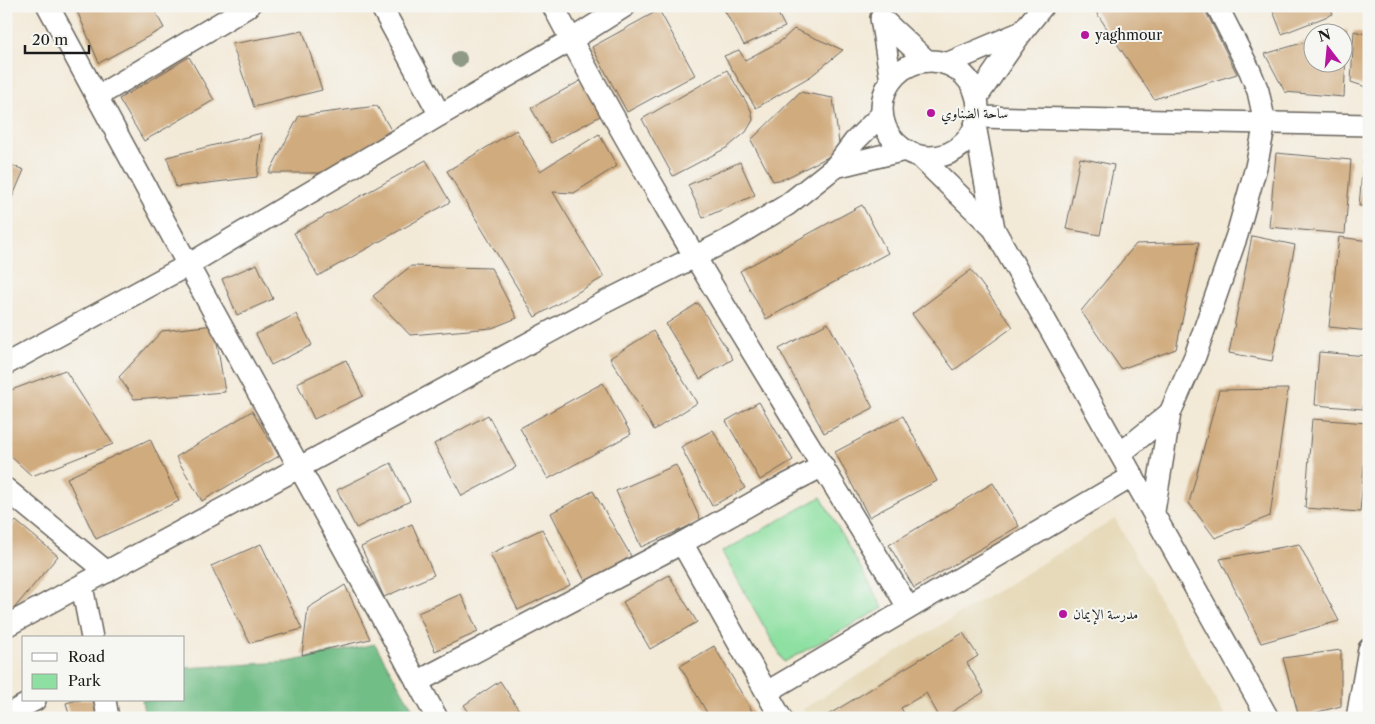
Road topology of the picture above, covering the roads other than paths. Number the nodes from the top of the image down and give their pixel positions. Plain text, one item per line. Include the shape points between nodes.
1 (48, 6) edge
2 (250, 6) edge
3 (381, 6) edge
4 (553, 6) edge
5 (625, 6) edge
6 (1043, 6) edge
7 (1217, 6) edge
8 (878, 12) edge
9 (1022, 32) junction
10 (571, 40) junction
11 (936, 63) junction
12 (891, 81) junction
13 (98, 96) junction
14 (977, 113) junction
15 (882, 114) junction
16 (440, 115) junction
17 (1265, 123) junction
18 (1369, 125) edge
19 (912, 153) junction
20 (835, 167) junction
21 (994, 229) junction
22 (694, 258) junction
23 (188, 266) junction
24 (6, 364) edge
25 (1170, 412) junction
26 (1121, 453) junction
27 (823, 466) junction
28 (300, 467) junction
29 (1132, 476) junction
30 (6, 489) edge
31 (1154, 511) junction
32 (682, 543) junction
33 (107, 572) junction
34 (82, 586) junction
35 (908, 607) junction
36 (6, 626) edge
37 (92, 636) edge
38 (1369, 649) edge
39 (417, 682) junction
40 (766, 692) junction
41 (105, 702) edge
42 (1353, 716) edge
43 (108, 718) edge
44 (437, 718) edge
45 (782, 718) edge
46 (1268, 718) edge

1 - 13 street
2 - 13 street
3 - 16 street
4 - 10 street
5 - 10 street
6 - 9 street
7 - 17 street via 1250,71
8 - 11 street
8 - 12 street
9 - 11 street
9 - 14 street
10 - 16 street
10 - 22 street
11 - 12 street via 913,64
11 - 14 street via 960,71 970,83
12 - 15 street
13 - 23 street
14 - 17 street
14 - 19 street via 963,144 950,153 935,157
14 - 21 street
15 - 19 street via 894,141
15 - 20 street
16 - 23 street
17 - 18 street
17 - 25 street via 1237,235 1195,356
19 - 20 street
19 - 21 street
20 - 22 street via 774,213
21 - 26 street
22 - 27 street
22 - 28 street
23 - 24 street
23 - 28 street
25 - 26 street
25 - 31 street
26 - 29 street
27 - 32 street
27 - 35 street
28 - 33 street
28 - 39 street
29 - 31 street
29 - 35 street
30 - 33 street
31 - 46 street
32 - 39 street
32 - 40 street
33 - 34 street
34 - 36 street
34 - 37 street
35 - 40 street
38 - 42 street
39 - 44 street
40 - 45 street
41 - 43 street

